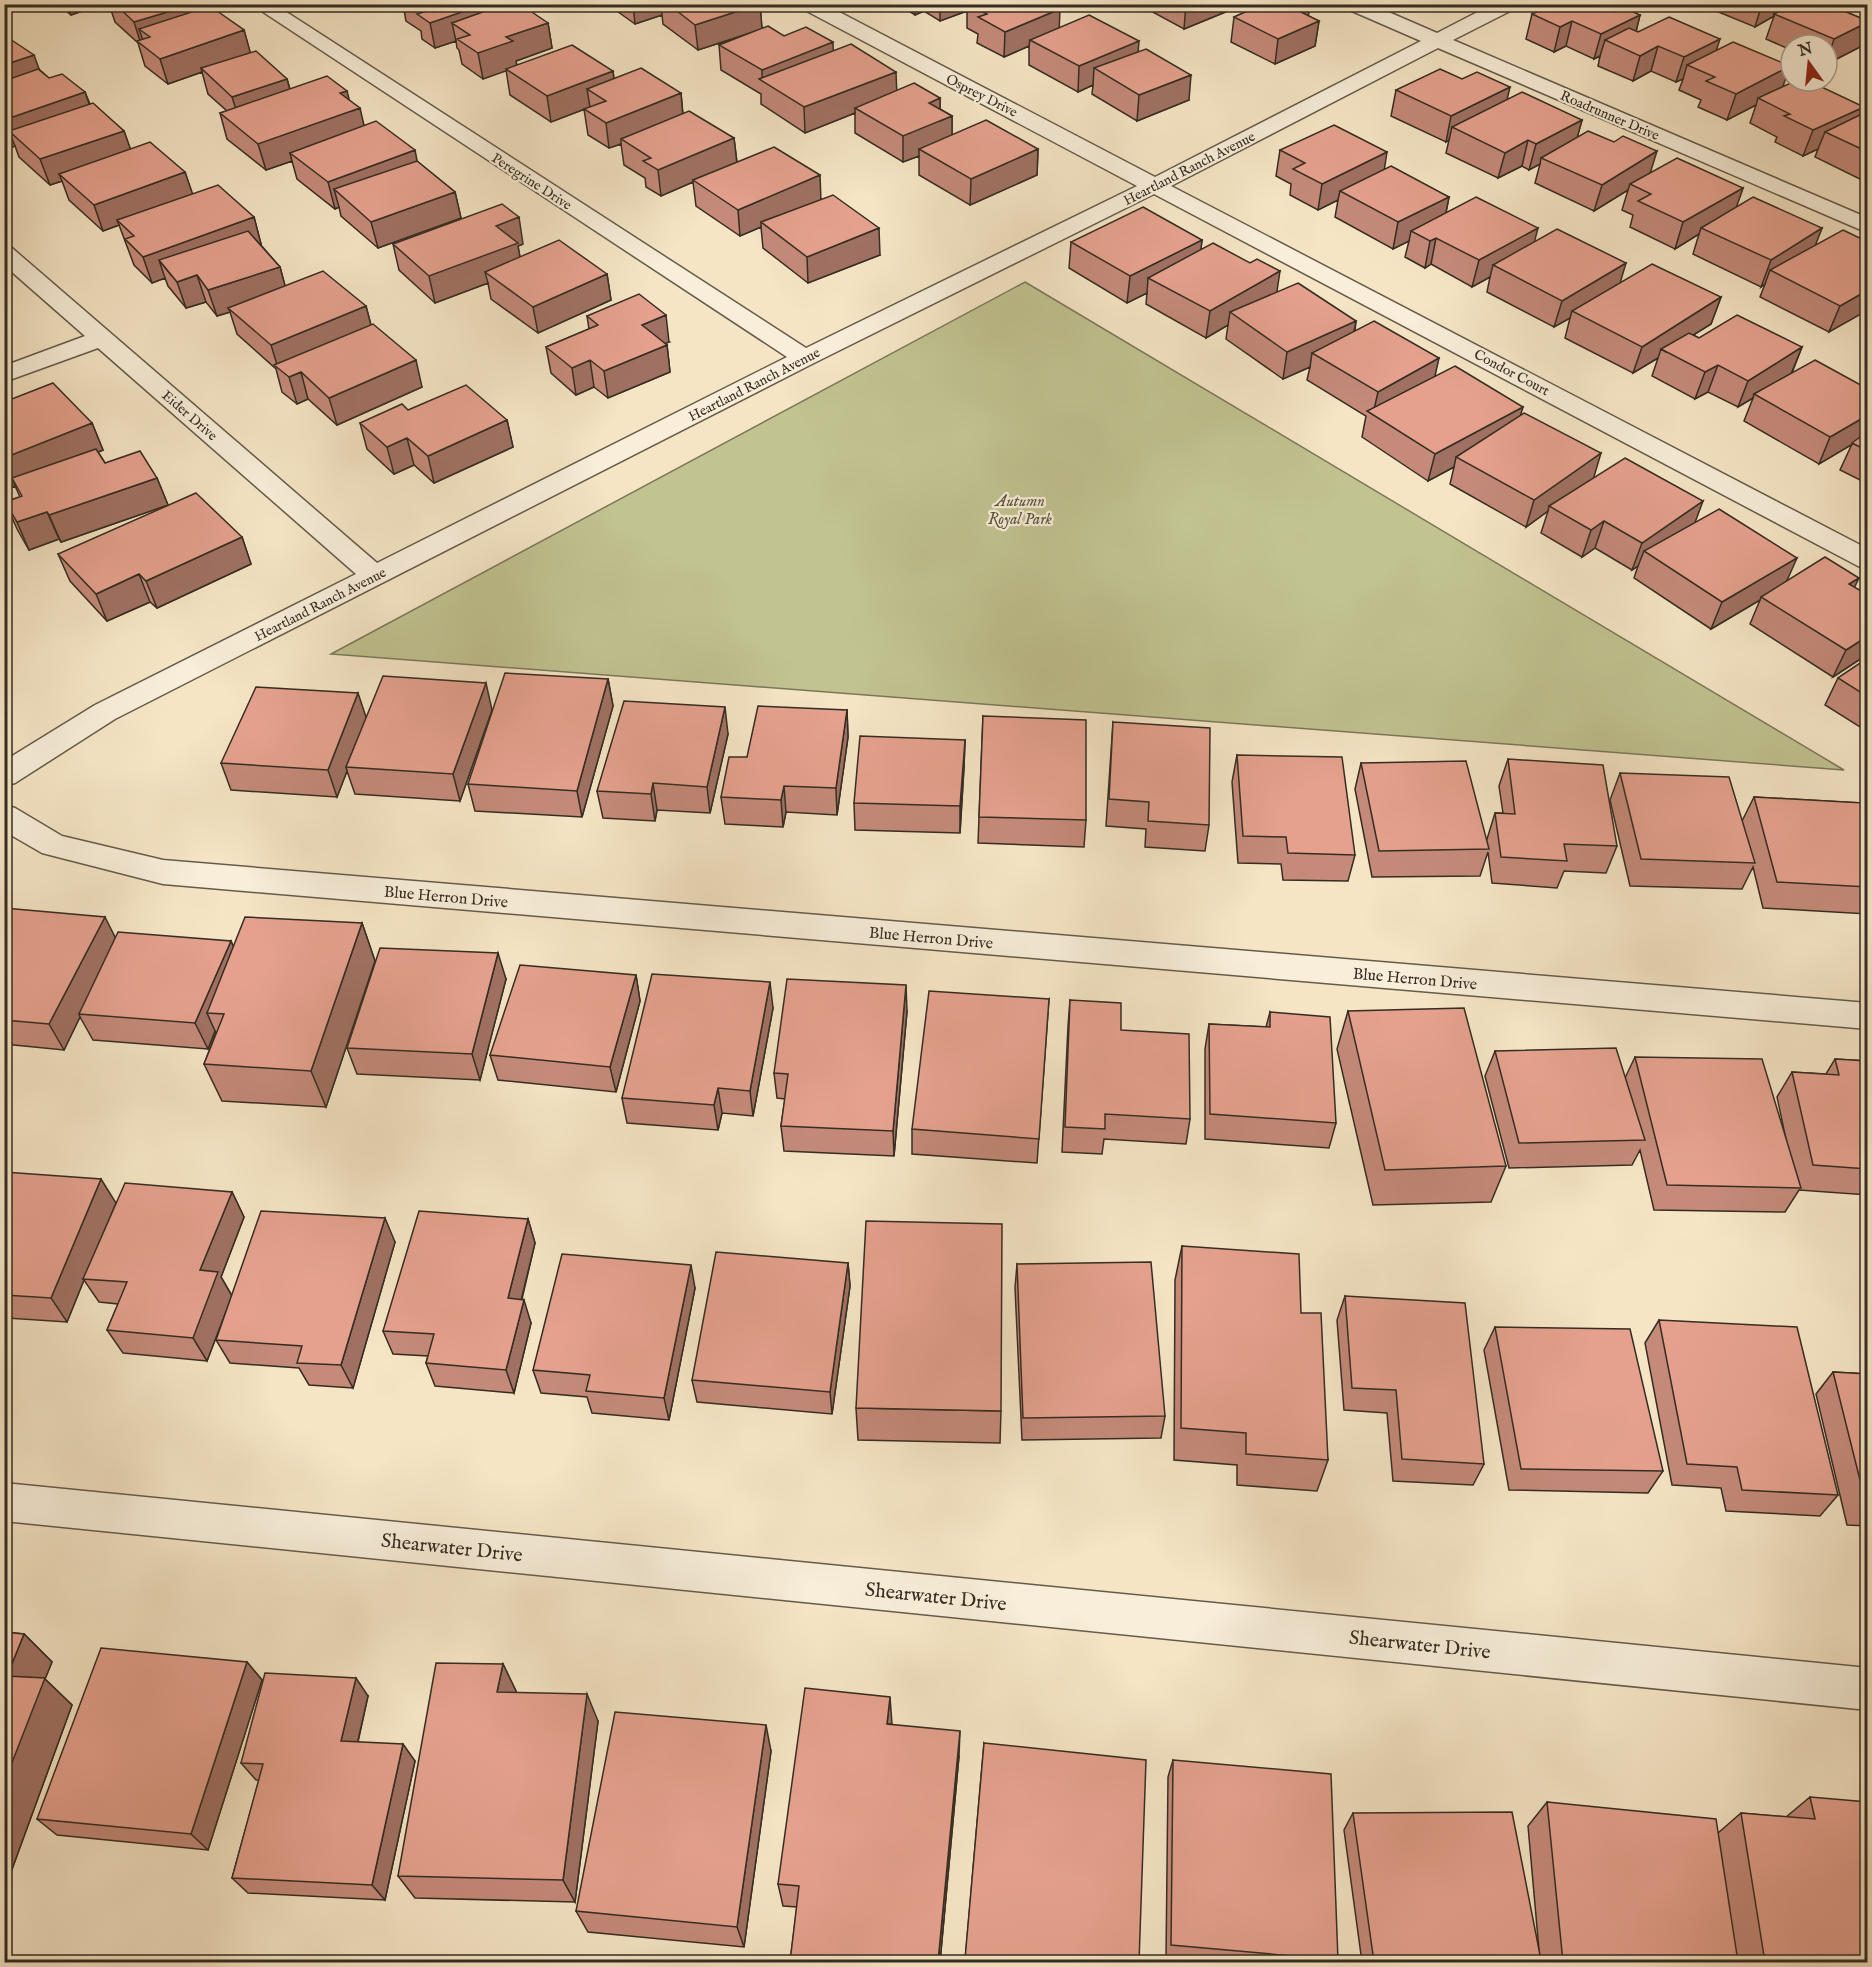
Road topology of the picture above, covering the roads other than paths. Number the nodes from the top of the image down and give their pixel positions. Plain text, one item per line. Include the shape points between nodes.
1 (260, 4) edge
2 (808, 4) edge
3 (1352, 4) edge
4 (1509, 4) edge
5 (1438, 41) junction
6 (1156, 185) junction
7 (1868, 226) edge
8 (4, 253) edge
9 (101, 338) junction
10 (805, 358) junction
11 (4, 375) edge
12 (1868, 560) edge
13 (375, 576) junction
14 (4, 775) edge
15 (4, 816) edge
16 (1868, 1016) edge
17 (4, 1502) edge
18 (1868, 1689) edge

1 - 10 street, Peregrine Drive
2 - 6 street, Osprey Drive
3 - 5 street, Roadrunner Drive
4 - 5 street, Heartland Ranch Avenue
5 - 6 street, Heartland Ranch Avenue
5 - 7 street, Roadrunner Drive
6 - 10 street, Heartland Ranch Avenue
6 - 12 street, Condor Court
8 - 9 street, Eider Drive
9 - 11 street
9 - 13 street, Eider Drive
10 - 13 street, Heartland Ranch Avenue
13 - 14 street, Heartland Ranch Avenue via 105,712
15 - 16 street, Blue Herron Drive via 53,845 163,872
17 - 18 street, Shearwater Drive

